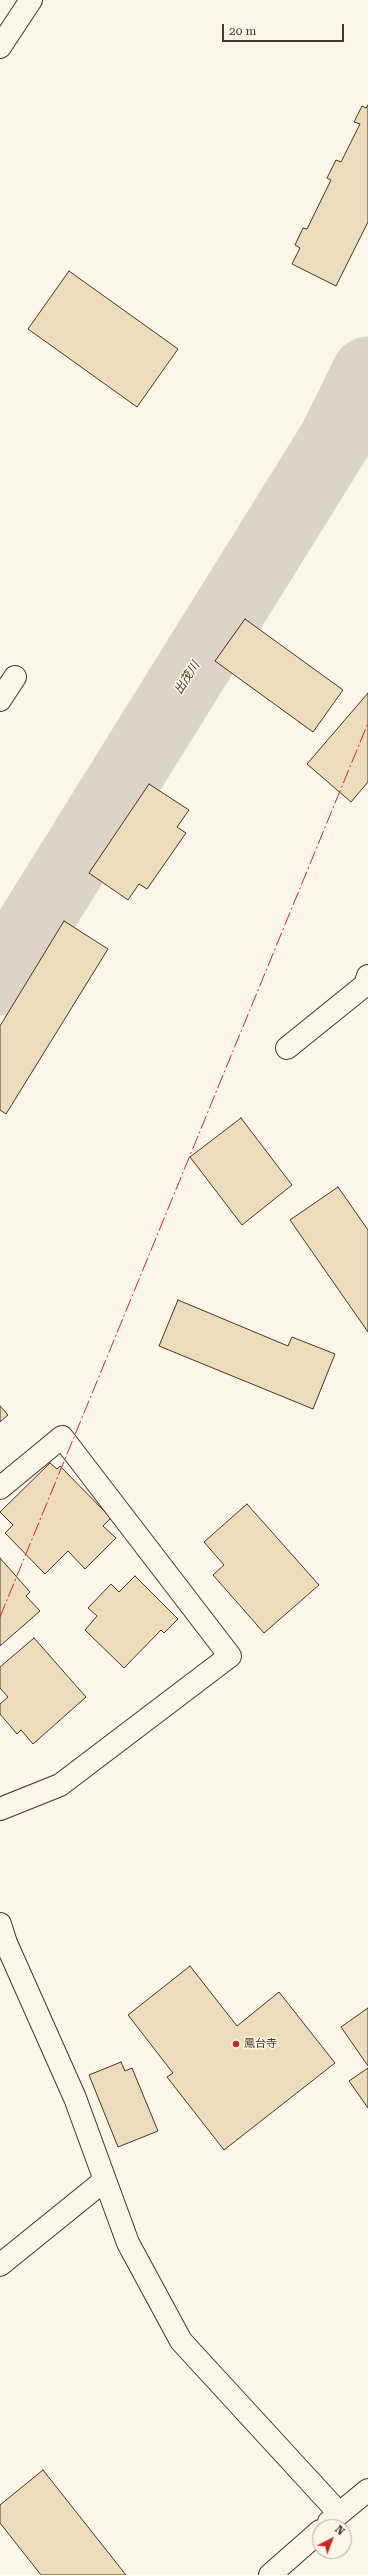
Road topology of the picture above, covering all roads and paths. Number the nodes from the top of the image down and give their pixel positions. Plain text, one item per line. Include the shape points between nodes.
1 (32, 0) edge
2 (0, 47) edge
3 (15, 676) dead end
4 (0, 700) edge
5 (368, 976) edge
6 (287, 1048) dead end
7 (0, 1488) edge
8 (0, 1809) edge
9 (1, 1931) edge
10 (105, 2180) junction
11 (0, 2265) edge
12 (368, 2490) edge
13 (331, 2519) edge
14 (333, 2519) edge
15 (312, 2537) edge
16 (270, 2575) edge

1 - 2 street
3 - 4 street
5 - 6 street via 365,985
7 - 8 street via 62,1437 230,1656 60,1785
9 - 10 street via 75,2098
10 - 11 street
10 - 13 street via 128,2243 181,2341
12 - 14 street
15 - 16 street

